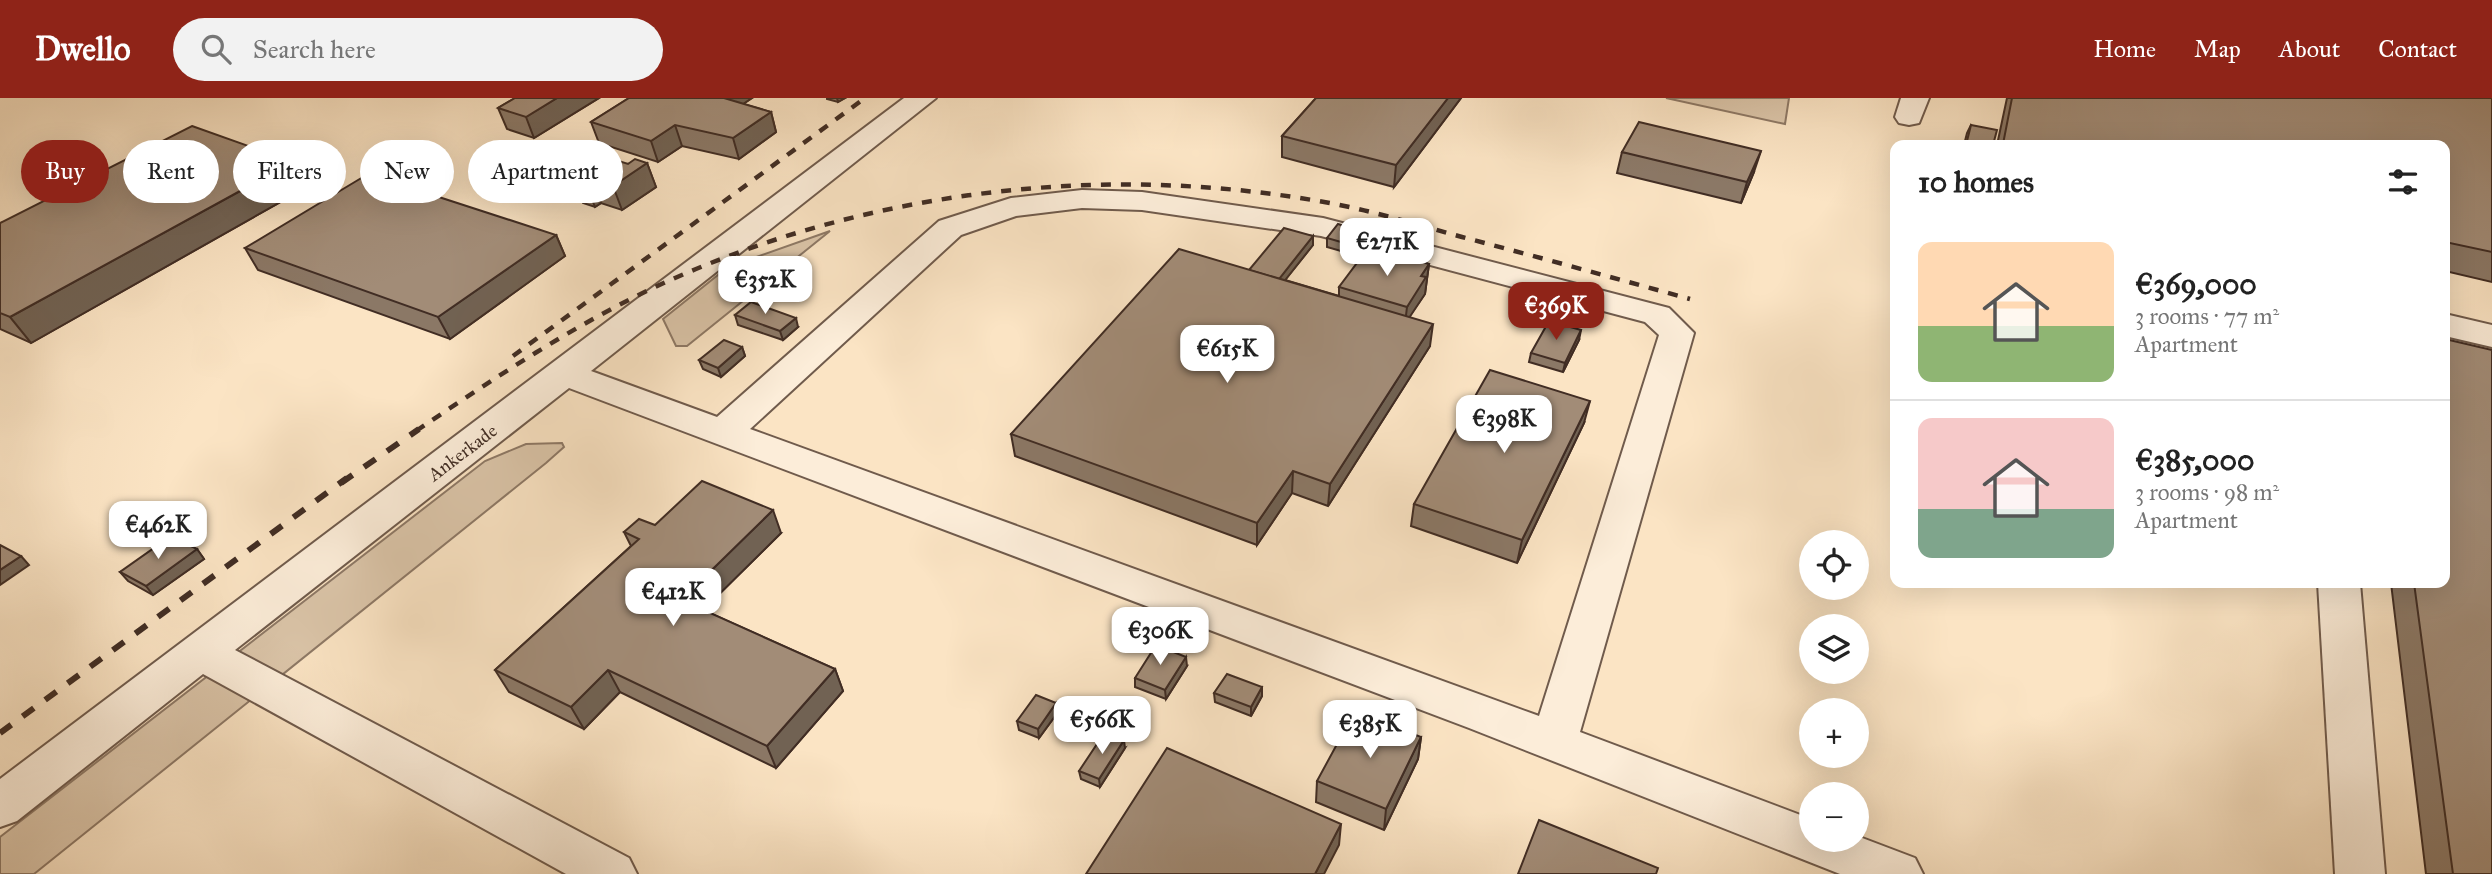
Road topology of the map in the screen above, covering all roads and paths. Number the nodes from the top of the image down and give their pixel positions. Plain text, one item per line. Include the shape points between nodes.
1 (922, 98) edge
2 (2450, 326) edge
3 (2492, 337) edge
4 (565, 374) junction
5 (723, 432) junction
6 (2339, 588) edge
7 (200, 652) junction
8 (1554, 741) junction
9 (0, 806) edge
10 (611, 874) edge
11 (1898, 874) edge
12 (2360, 874) edge

1 - 4 street, Ankerkade
2 - 3 street
4 - 5 street
4 - 7 street, Ankerkade
5 - 8 street
5 - 8 street via 950,228 1011,207 1082,199 1142,201 1323,227 1657,315 1677,333
6 - 12 street
7 - 9 street, Ankerkade
7 - 10 street
8 - 11 street

